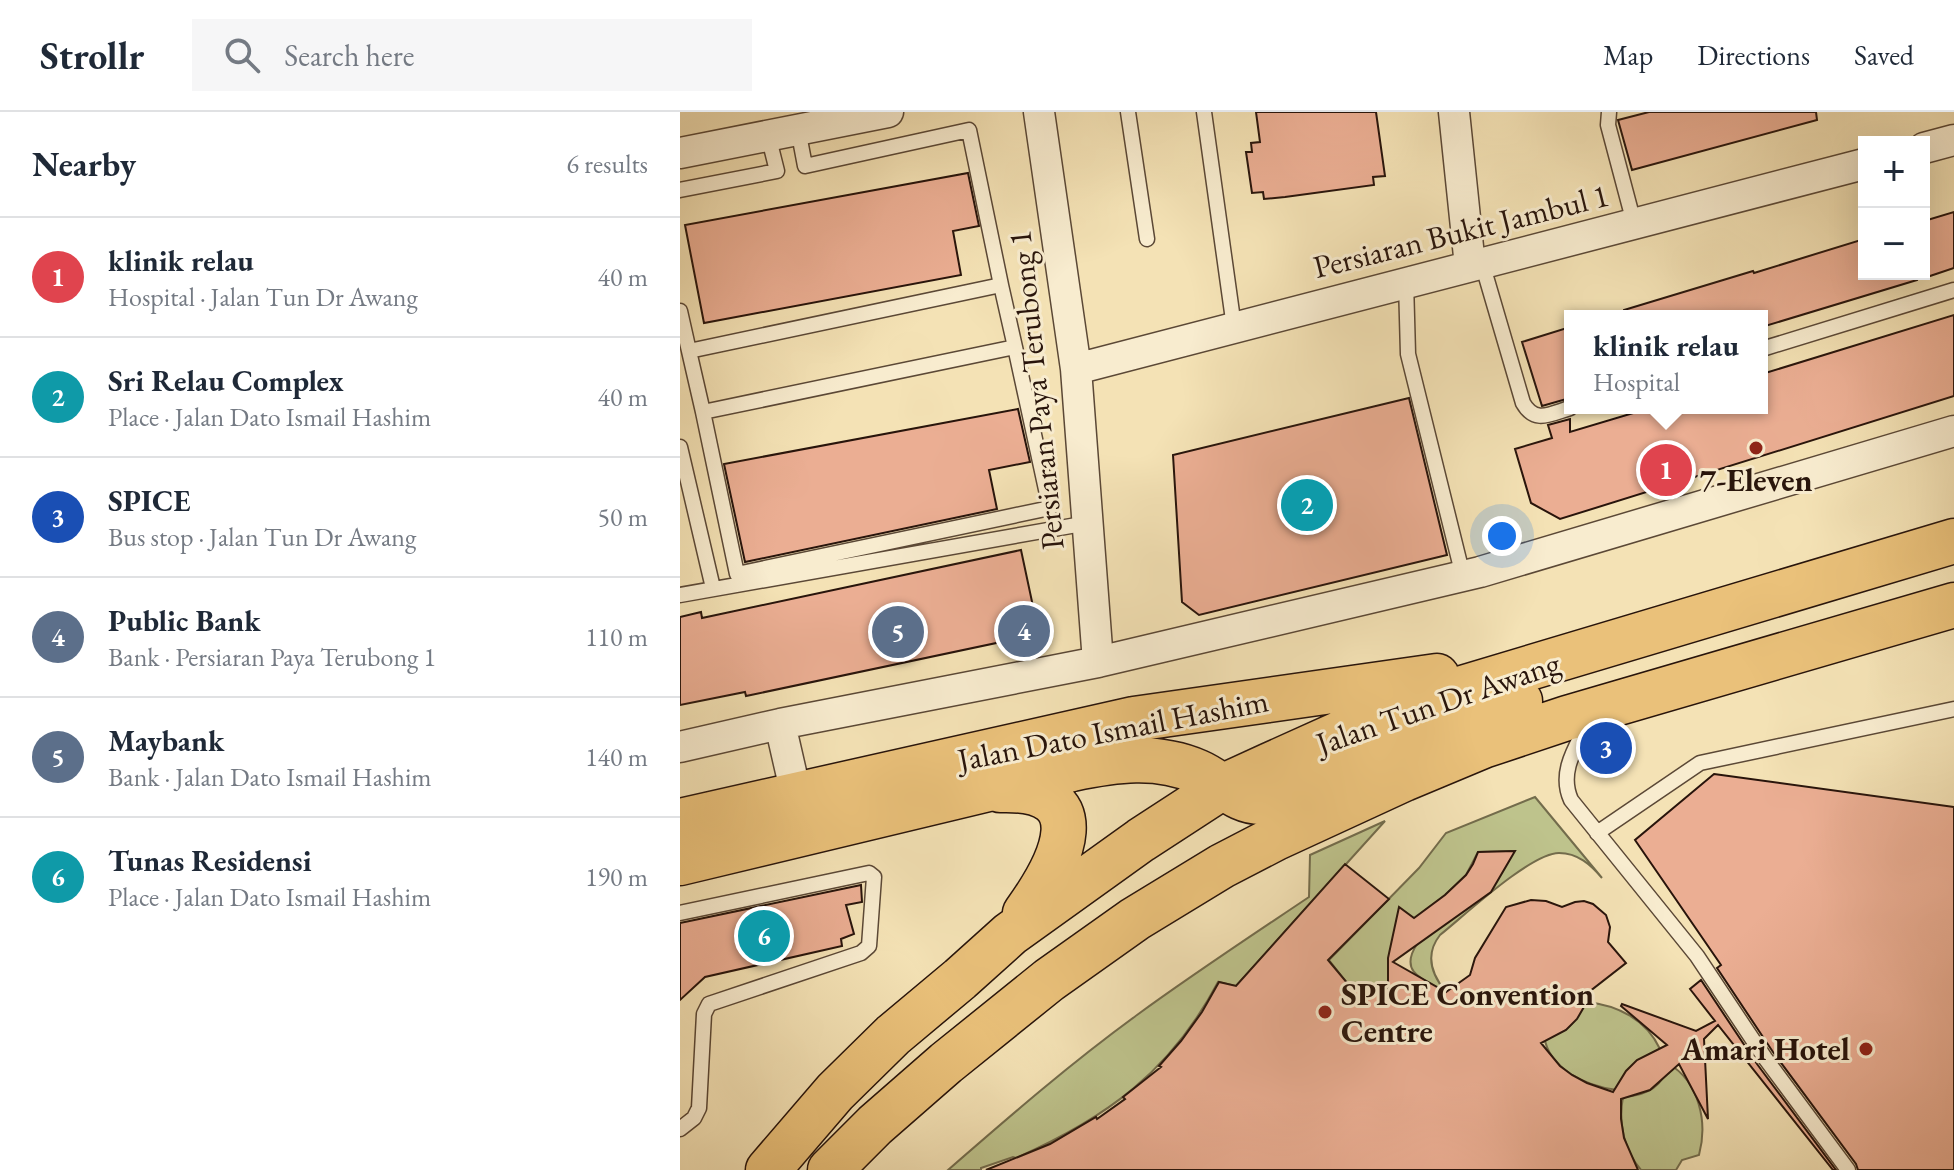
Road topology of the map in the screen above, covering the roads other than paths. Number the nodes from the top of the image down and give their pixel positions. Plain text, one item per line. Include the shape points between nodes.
1 (888, 112) edge
2 (1039, 112) edge
3 (1128, 112) edge
4 (1204, 112) edge
5 (1454, 112) edge
6 (1609, 112) edge
7 (839, 117) edge
8 (783, 132) junction
9 (1954, 140) edge
10 (1930, 146) edge
11 (680, 153) edge
12 (1858, 166) edge
13 (680, 190) edge
14 (1634, 223) junction
15 (1147, 239) dead end
16 (1476, 264) junction
17 (1406, 282) junction
18 (1001, 285) junction
19 (1954, 290) edge
20 (680, 311) edge
21 (1234, 327) junction
22 (1015, 347) junction
23 (1768, 347) edge
24 (689, 351) junction
25 (1076, 369) junction
26 (1564, 410) edge
27 (703, 412) junction
28 (1954, 431) edge
29 (680, 447) edge
30 (1088, 523) junction
31 (1954, 541) edge
32 (1463, 576) junction
33 (713, 588) junction
34 (680, 595) edge
35 (1954, 605) edge
36 (1837, 639) junction
37 (1098, 662) junction
38 (1550, 663) junction
39 (1595, 708) junction
40 (1954, 709) edge
41 (780, 724) junction
42 (680, 747) edge
43 (1224, 786) junction
44 (981, 791) junction
45 (796, 794) junction
46 (680, 821) edge
47 (1597, 833) junction
48 (680, 863) edge
49 (680, 913) edge
50 (1010, 934) junction
51 (680, 1129) edge
52 (844, 1167) edge
53 (768, 1170) edge
54 (1848, 1170) edge

1 - 7 street
2 - 25 street, Persiaran Paya Terubong 1
3 - 15 lane
4 - 21 lane
5 - 16 street
6 - 14 lane
7 - 8 street
8 - 11 street
8 - 13 lane via 777,171
8 - 18 lane via 805,166 969,130
9 - 10 street
12 - 14 street, Persiaran Bukit Jambul 1
14 - 16 street, Persiaran Bukit Jambul 1
16 - 17 street, Persiaran Bukit Jambul 1
16 - 26 lane via 1527,410 1542,416
17 - 21 street, Persiaran Bukit Jambul 1
17 - 32 lane via 1408,354
18 - 22 lane
18 - 24 lane
19 - 23 lane
20 - 24 lane
21 - 25 street, Persiaran Bukit Jambul 1
22 - 27 lane
22 - 27 lane via 1050,508 737,574
24 - 27 lane
25 - 30 street, Persiaran Paya Terubong 1
28 - 32 street
29 - 33 lane
30 - 33 lane
30 - 37 street, Persiaran Paya Terubong 1
31 - 38 main road, Jalan Tun Dr Awang
32 - 37 street
33 - 34 lane
35 - 36 main road, Jalan Tun Dr Awang
36 - 39 main road, Jalan Tun Dr Awang
36 - 43 main road, Jalan Dato Ismail Hashim via 1668,662 1595,678 1468,720 1273,801 1250,801
37 - 41 street
38 - 43 main road, Jalan Tun Dr Awang via 1372,719
38 - 45 main road, Jalan Dato Ismail Hashim via 1134,719
39 - 47 lane via 1567,767 1567,790
39 - 52 main road, Jalan Tun Dr Awang via 1483,746 1302,825 1135,919 1060,971 946,1063 875,1125
40 - 47 lane via 1700,763
41 - 42 street
41 - 45 street
43 - 44 main road, Jalan Dato Ismail Hashim via 1185,766 1127,760
43 - 50 main road, Jalan Tun Dr Awang
44 - 48 main road, Jalan Dato Ismail Hashim
44 - 50 main road via 1041,795 1056,806 1064,823 1051,874
45 - 46 main road, Jalan Dato Ismail Hashim
47 - 54 lane via 1697,956
49 - 51 lane via 869,873 874,877 869,946 861,953 709,1004 704,1014 699,1108
50 - 53 main road, Jalan Tun Dr Awang via 893,1035

